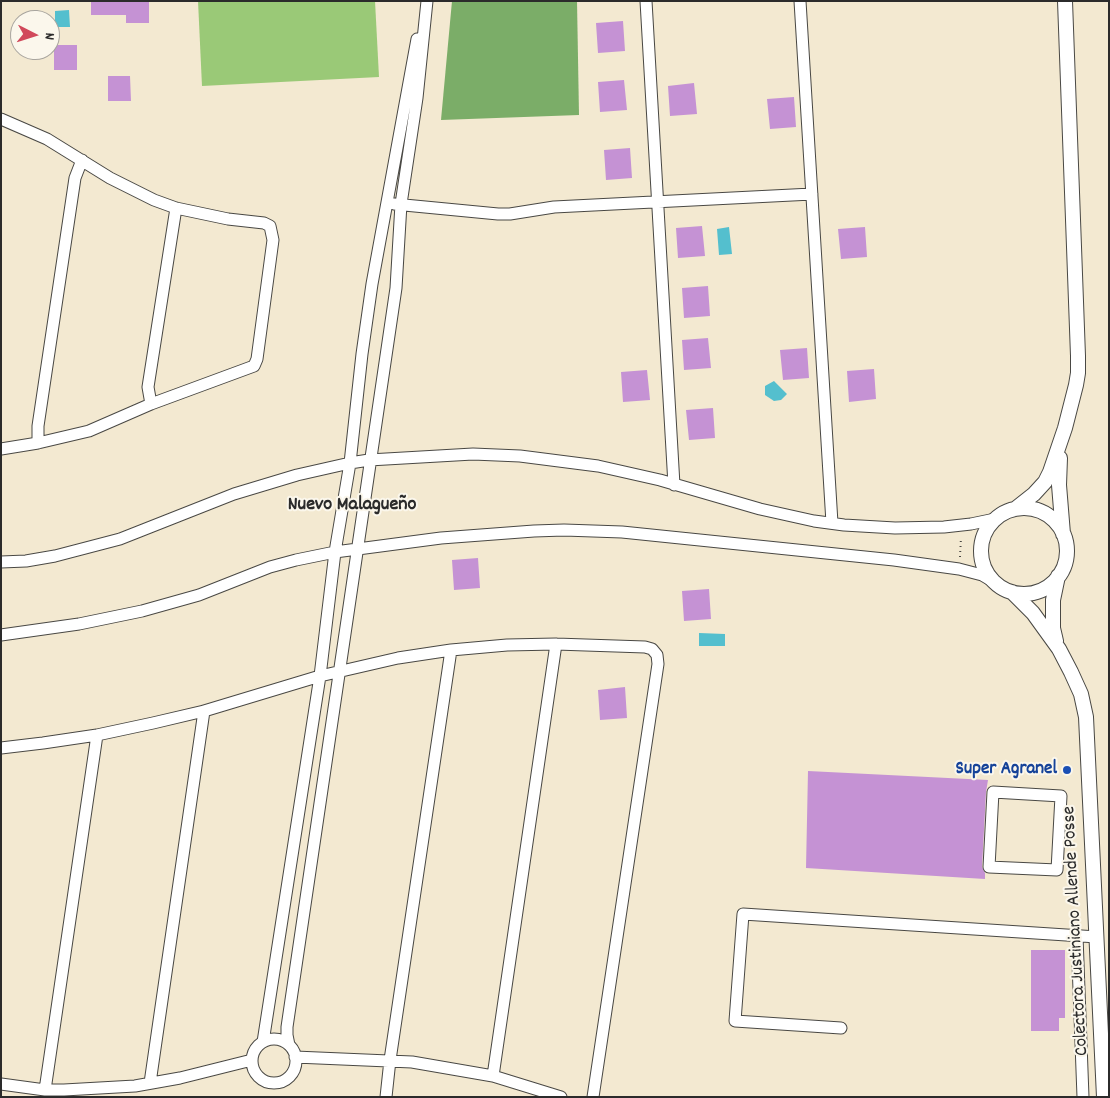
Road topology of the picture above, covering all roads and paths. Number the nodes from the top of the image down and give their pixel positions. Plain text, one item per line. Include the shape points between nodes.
1 (426, 1) edge
2 (646, 1) edge
3 (800, 1) edge
4 (1066, 1) edge
5 (1, 119) edge
6 (82, 160) junction
7 (812, 194) junction
8 (659, 202) junction
9 (388, 203) junction
10 (402, 204) junction
11 (176, 208) junction
12 (150, 404) junction
13 (1062, 438) junction
14 (38, 443) junction
15 (1, 449) edge
16 (370, 460) junction
17 (350, 463) junction
18 (674, 485) junction
19 (1014, 509) junction
20 (995, 519) junction
21 (832, 523) junction
22 (961, 530) dead end
23 (1063, 535) junction
24 (358, 549) junction
25 (335, 552) junction
26 (960, 557) dead end
27 (1, 562) edge
28 (1059, 575) junction
29 (994, 582) junction
30 (1012, 592) junction
31 (1, 635) edge
32 (556, 644) junction
33 (1059, 649) junction
34 (451, 650) junction
35 (340, 670) junction
36 (320, 676) junction
37 (204, 711) junction
38 (97, 735) junction
39 (1, 748) edge
40 (1057, 870) joint
41 (1077, 936) junction
42 (1097, 938) junction
43 (841, 1028) dead end
44 (263, 1042) junction
45 (289, 1045) junction
46 (295, 1058) junction
47 (252, 1060) junction
48 (390, 1060) junction
49 (493, 1076) junction
50 (150, 1083) junction
51 (1, 1084) edge
52 (45, 1090) junction
53 (386, 1097) edge
54 (561, 1097) edge
55 (593, 1097) edge
56 (1083, 1097) edge
57 (1104, 1097) edge

1 - 9 street via 413,56
1 - 10 street
2 - 8 street
3 - 7 street
4 - 13 main road via 1078,356 1076,385
5 - 6 street via 47,139
6 - 11 street via 110,178
6 - 14 street via 75,178
7 - 8 street
7 - 21 street
8 - 10 street via 554,207 498,214
8 - 18 street
9 - 10 street
9 - 17 street via 372,284
10 - 16 street via 396,288
11 - 12 street via 148,387
11 - 12 street via 264,223 273,232 272,249 254,366
12 - 14 street via 105,425
13 - 19 main road via 1044,482
13 - 23 main road via 1059,474
14 - 15 street
16 - 17 street
16 - 18 street via 473,454 520,456 598,466
16 - 24 street
17 - 25 street
17 - 27 street via 265,483 89,548 26,561
18 - 21 street via 784,515
19 - 20 main road
19 - 23 main road via 1043,513 1055,522
20 - 21 street via 971,524 895,528
20 - 29 main road via 986,530 981,550 986,571
22 - 26 path
23 - 28 main road via 1066,556
24 - 25 street
24 - 29 street via 485,534 592,530 948,566 982,575
24 - 35 street
25 - 31 street via 270,567 199,595 142,611
25 - 36 street
28 - 30 main road via 1038,591
28 - 33 main road, Colectora Justiniano Allende Posse via 1052,600 1052,628
29 - 30 main road
30 - 33 main road, Colectora Justiniano Allende Posse
32 - 34 street
32 - 49 street
32 - 55 street via 645,647 652,649 658,664
33 - 42 main road, Colectora Justiniano Allende Posse via 1081,694 1086,717
34 - 35 street
34 - 48 street
35 - 36 street
35 - 45 street via 287,1027
36 - 37 street
36 - 44 street
37 - 38 street
37 - 50 street
38 - 39 street
38 - 52 street
40 - 40 street via 1061,796 993,792 989,867
41 - 42 street
41 - 43 street via 743,914 735,1021
41 - 56 street
42 - 57 main road, Colectora Justiniano Allende Posse
44 - 45 street via 276,1039
44 - 47 street via 257,1046
45 - 46 street
46 - 47 street via 289,1077 276,1083 262,1080 253,1068
46 - 48 street
47 - 50 street
48 - 49 street
48 - 53 street
49 - 54 street
50 - 52 street
51 - 52 street

